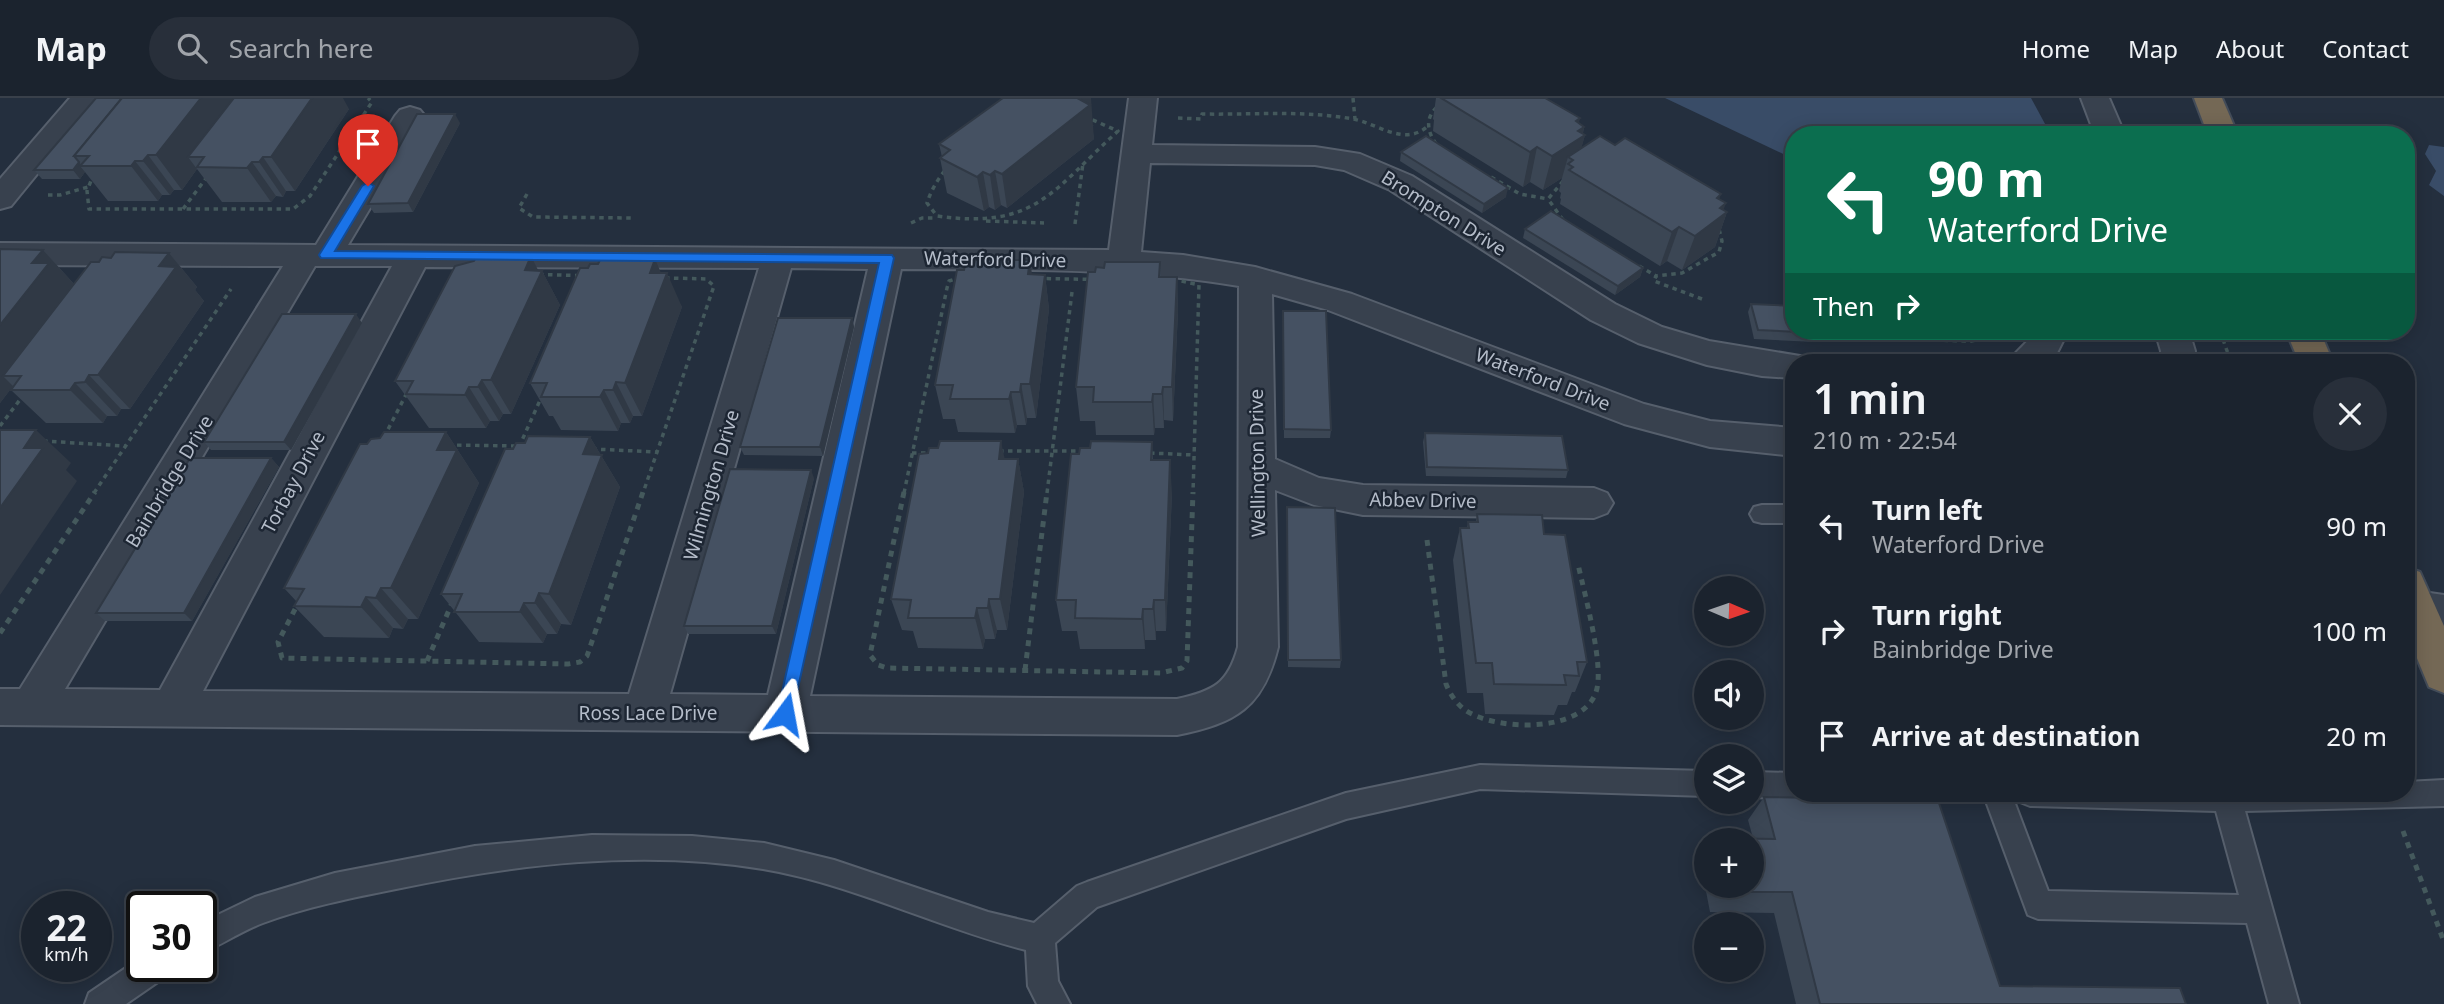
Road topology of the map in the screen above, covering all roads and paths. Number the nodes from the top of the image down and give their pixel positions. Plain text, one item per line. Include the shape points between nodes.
1 (85, 98) edge
2 (368, 98) edge
3 (1143, 98) edge
4 (1353, 98) edge
5 (2095, 98) edge
6 (2208, 98) edge
7 (1441, 104) dead end
8 (410, 116) dead end
9 (1354, 119) dead end
10 (2106, 126) edge
11 (2219, 126) edge
12 (1128, 142) junction
13 (1437, 145) edge
14 (97, 169) edge
15 (213, 169) edge
16 (1572, 175) edge
17 (1490, 176) edge
18 (527, 194) dead end
19 (0, 199) edge
20 (1548, 199) junction
21 (182, 210) junction
22 (632, 218) dead end
23 (1715, 219) edge
24 (1566, 224) edge
25 (0, 254) edge
26 (316, 255) junction
27 (414, 256) junction
28 (778, 257) junction
29 (887, 258) junction
30 (1124, 261) junction
31 (1631, 262) edge
32 (594, 275) junction
33 (1656, 276) junction
34 (1255, 278) junction
35 (1073, 280) junction
36 (589, 287) edge
37 (228, 293) dead end
38 (1702, 299) dead end
39 (1935, 340) edge
40 (1983, 340) edge
41 (1785, 365) edge
42 (25, 393) edge
43 (541, 397) edge
44 (0, 426) edge
45 (38, 441) dead end
46 (1785, 441) edge
47 (381, 444) junction
48 (394, 444) edge
49 (436, 444) edge
50 (126, 446) junction
51 (520, 446) junction
52 (534, 446) edge
53 (589, 449) dead end
54 (1052, 450) junction
55 (657, 452) junction
56 (938, 452) edge
57 (989, 452) edge
58 (1091, 452) edge
59 (912, 453) junction
60 (1143, 453) edge
61 (1194, 455) junction
62 (514, 458) edge
63 (1257, 467) junction
64 (1423, 501) junction
65 (1594, 503) dead end
66 (1762, 514) dead end
67 (1785, 514) edge
68 (1578, 564) dead end
69 (454, 598) edge
70 (2422, 600) edge
71 (0, 633) edge
72 (1258, 647) joint
73 (427, 661) junction
74 (1025, 670) junction
75 (2444, 675) edge
76 (16, 707) edge
77 (172, 708) junction
78 (644, 713) junction
79 (785, 714) junction
80 (1694, 784) edge
81 (1764, 785) edge
82 (1785, 786) edge
83 (2444, 793) edge
84 (2415, 794) edge
85 (2000, 802) edge
86 (2228, 802) edge
87 (2393, 802) edge
88 (2258, 909) junction
89 (217, 931) edge
90 (1040, 939) junction
91 (2444, 942) edge
92 (131, 982) edge
93 (100, 1004) edge
94 (1055, 1004) edge
95 (2284, 1004) edge

1 - 19 street
2 - 21 path via 372,102 303,203 281,211
3 - 12 street
4 - 9 path
5 - 10 street
6 - 11 highway
7 - 13 path via 1428,117 1429,135
8 - 26 street, Bainbridge Drive
12 - 12 path via 1027,209 969,220 937,218 927,205 930,188 955,160 979,138 1031,105 1056,104
12 - 30 street
12 - 41 street, Brompton Drive via 1349,161 1401,183 1603,313 1650,335 1707,353
14 - 21 path via 89,179 86,208
15 - 21 path
16 - 20 path
17 - 20 path via 1520,194
18 - 22 path via 519,208 533,217
20 - 24 path
23 - 33 path via 1722,241 1719,252 1682,273
25 - 26 street, Waterford Drive
26 - 27 street, Waterford Drive
26 - 76 street, Bainbridge Drive
27 - 28 street, Waterford Drive
27 - 77 street, Torbay Drive
28 - 29 street, Waterford Drive
28 - 78 street, Wilmington Drive
29 - 30 street, Waterford Drive
29 - 79 street
30 - 34 street, Waterford Drive
31 - 33 path
32 - 36 path
32 - 47 path via 485,273 466,279
32 - 55 path via 691,276 714,286
33 - 38 path via 1654,281
34 - 46 street, Waterford Drive via 1340,302 1637,415 1710,434
34 - 63 street, Wellington Drive
35 - 54 path
35 - 59 path via 961,277 949,281
35 - 61 path via 1199,285
37 - 50 path
39 - 40 path
42 - 44 path
43 - 51 path
45 - 50 path
47 - 48 path
47 - 73 path via 278,642 278,650 282,658
49 - 51 path
50 - 71 path
51 - 52 path
51 - 62 path
53 - 55 path
54 - 57 path
54 - 58 path
54 - 74 path
55 - 73 path via 587,656 568,664
56 - 59 path
59 - 74 path via 870,655 887,668
60 - 61 path
61 - 74 path via 1188,652 1182,668 1161,673
63 - 64 street, Abbev Drive via 1314,491 1363,500
63 - 72 street, Wellington Drive
64 - 65 street, Abbev Drive
64 - 68 path via 1448,694 1485,720 1503,724 1562,722 1580,715 1592,702 1598,690 1597,667
66 - 67 lane
69 - 73 path
70 - 75 highway
72 - 79 street, Ross Lace Drive via 1253,672 1236,696 1209,711 1177,717
76 - 77 street, Ross Lace Drive
77 - 78 street, Ross Lace Drive
78 - 79 street, Ross Lace Drive
80 - 90 lane via 1480,777 1346,806 1087,896
81 - 82 lane
83 - 84 lane
85 - 88 lane via 2038,905
86 - 88 lane
87 - 91 path
88 - 95 lane
89 - 90 lane via 255,911 335,887 475,859 592,848 692,849 764,856 834,874
90 - 94 lane via 1043,986
92 - 93 lane

